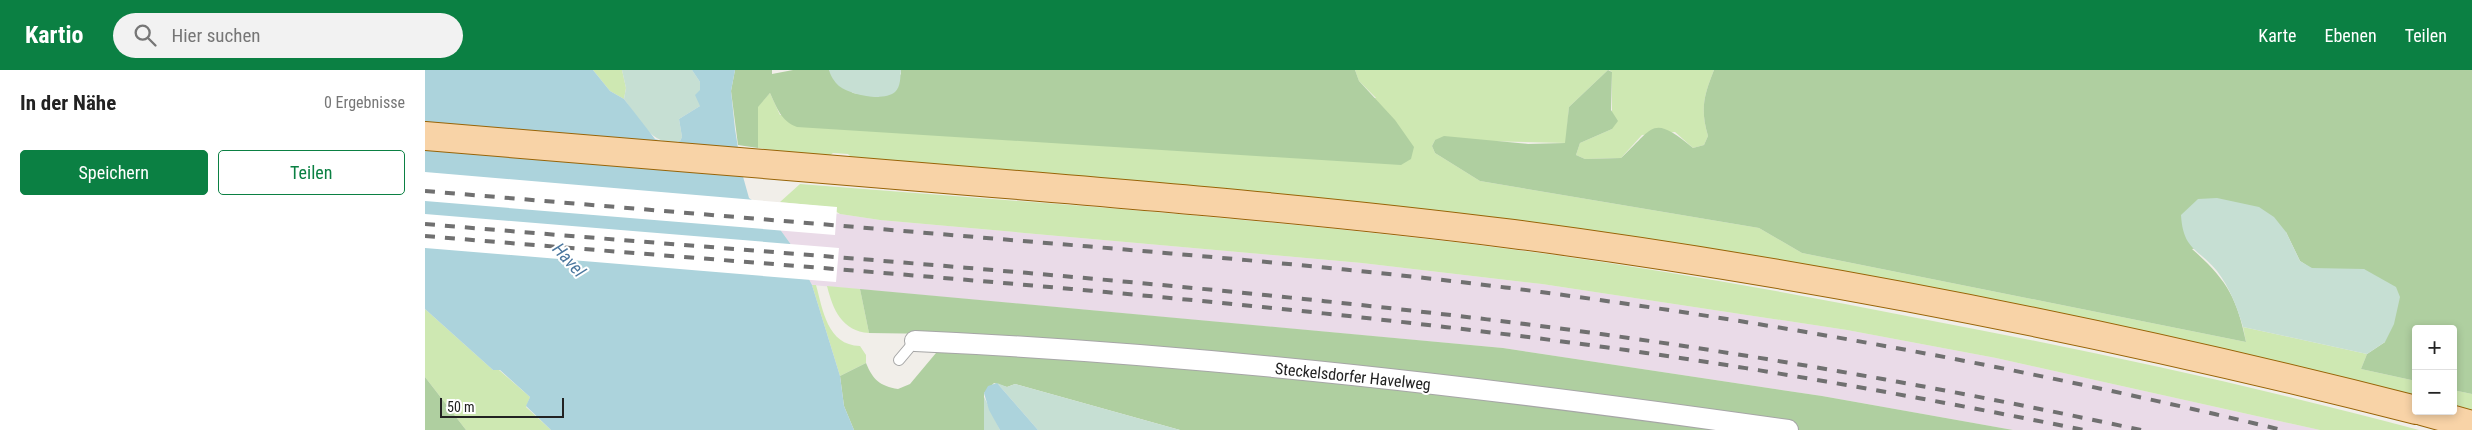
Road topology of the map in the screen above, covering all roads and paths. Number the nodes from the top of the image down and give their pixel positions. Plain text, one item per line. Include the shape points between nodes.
1 (425, 136) edge
2 (915, 342) joint
3 (899, 360) dead end
4 (2412, 409) edge
5 (2436, 415) edge
6 (2472, 425) edge
7 (1788, 430) edge

1 - 4 main road via 1275,208 1513,234 1776,274 2014,317 2158,347
2 - 3 lane
2 - 7 street, Steckelsdorfer Havelweg via 1042,347 1397,380
5 - 6 main road

